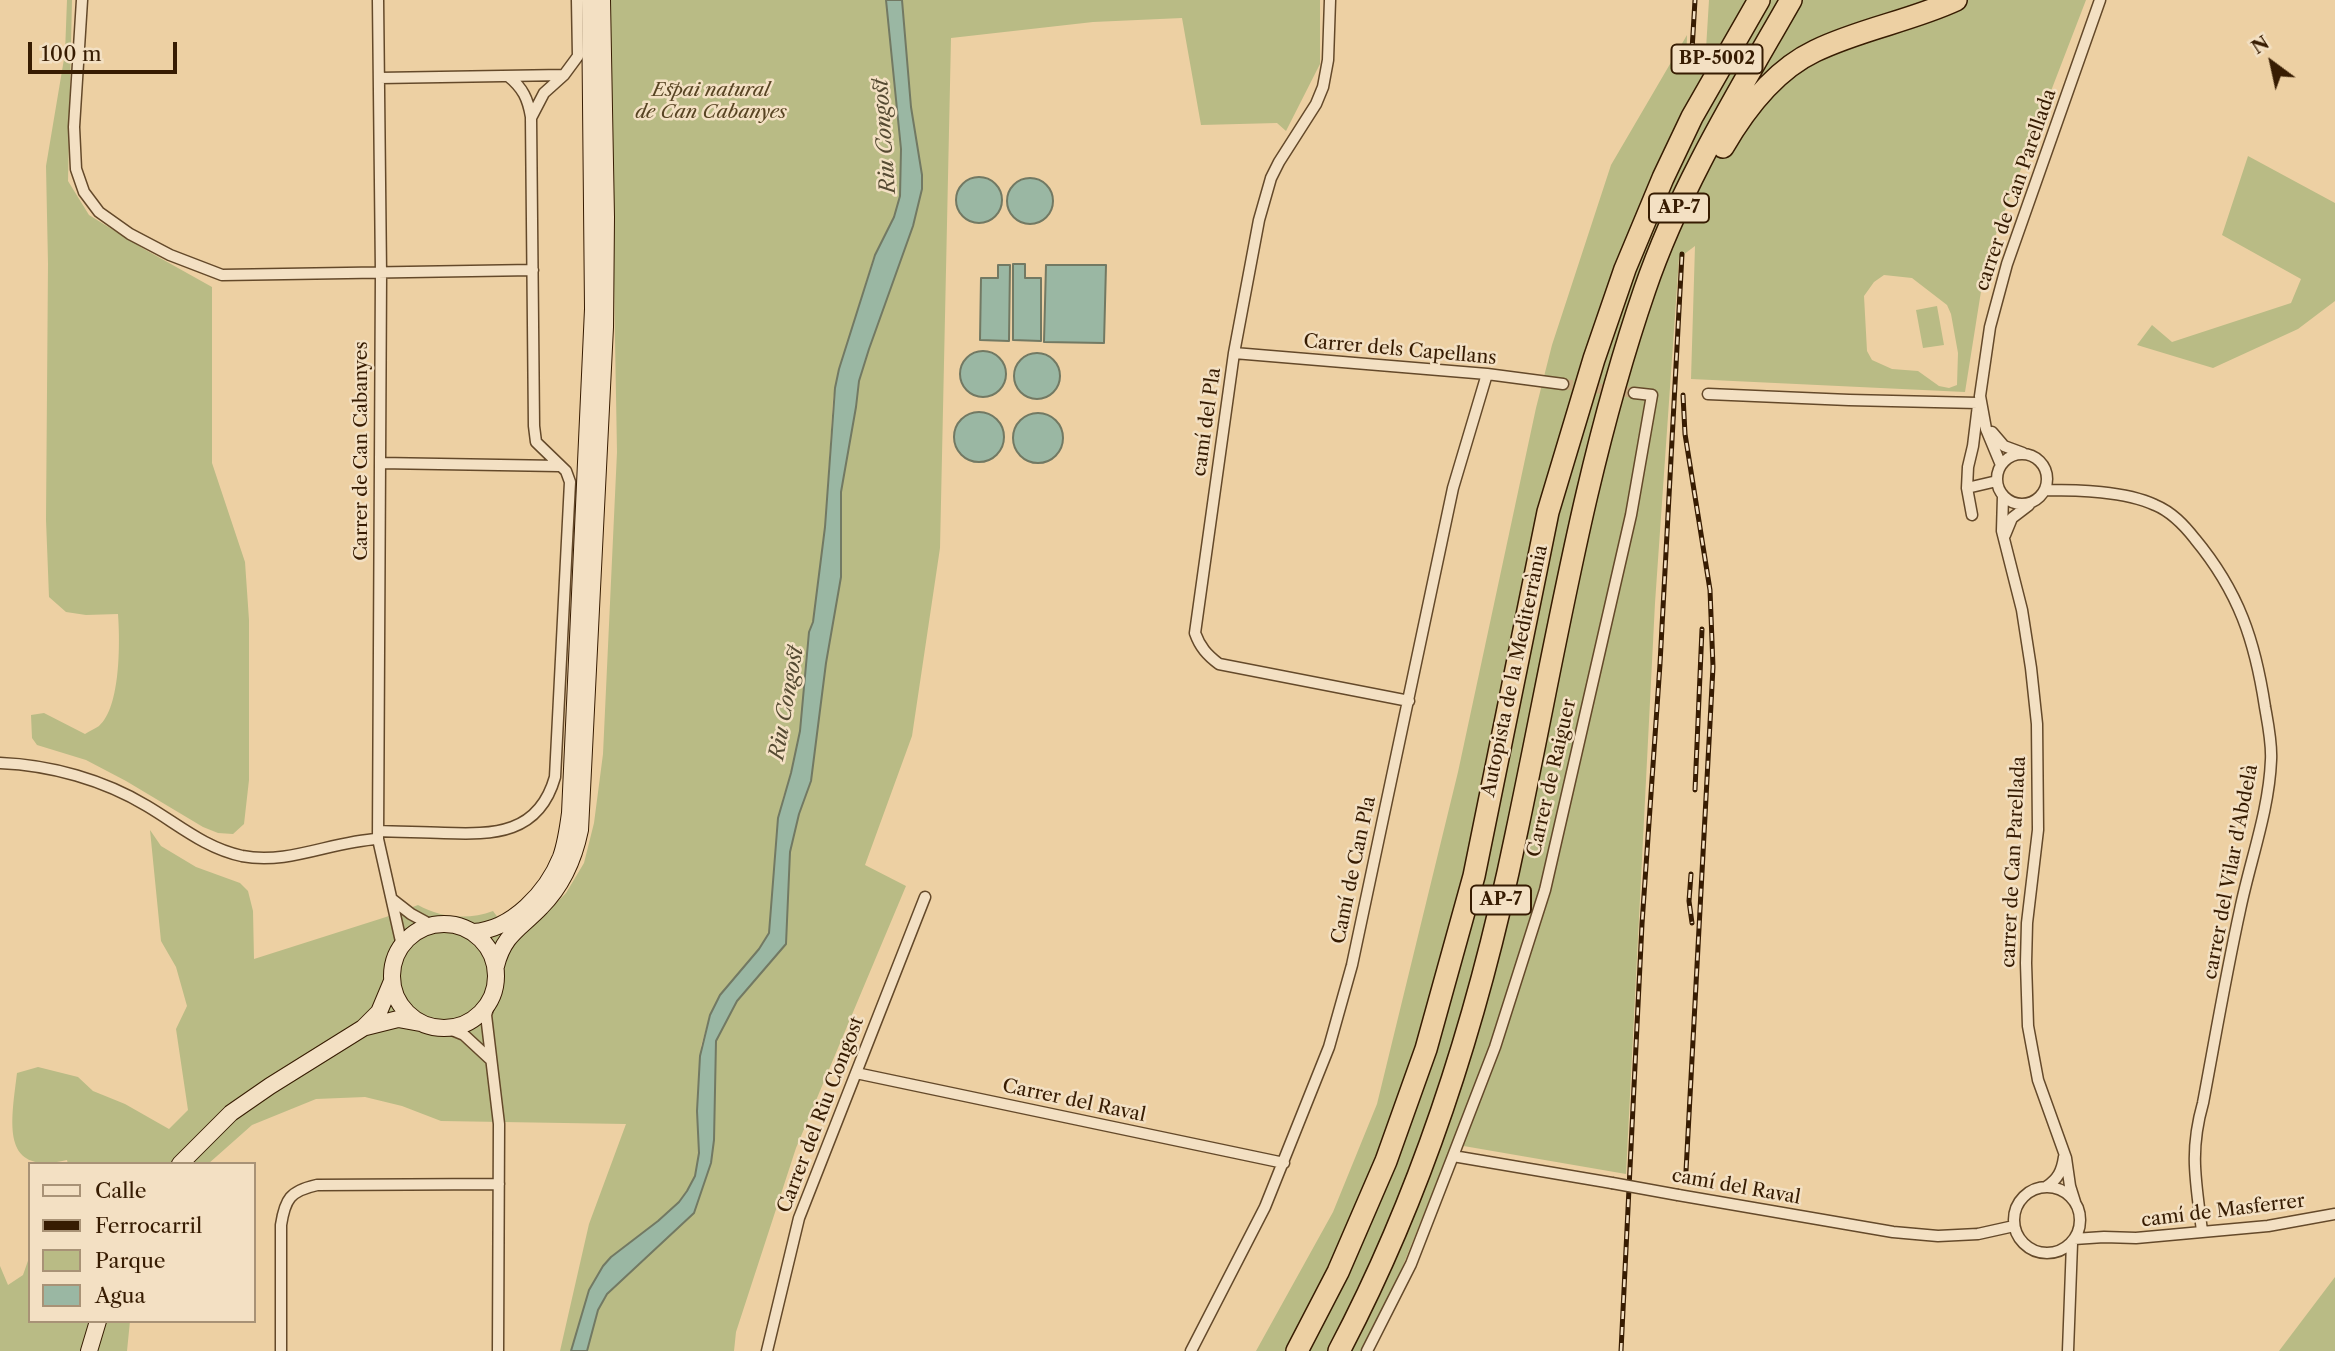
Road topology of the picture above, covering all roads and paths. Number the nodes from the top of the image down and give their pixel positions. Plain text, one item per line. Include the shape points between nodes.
1 (82, 0) edge
2 (378, 0) edge
3 (577, 0) edge
4 (590, 0) edge
5 (602, 0) edge
6 (1330, 0) edge
7 (1742, 0) edge
8 (1759, 0) edge
9 (1791, 0) edge
10 (1956, 0) edge
11 (2100, 0) edge
12 (564, 75) junction
13 (508, 76) junction
14 (379, 78) junction
15 (1692, 117) junction
16 (531, 118) junction
17 (533, 270) junction
18 (381, 273) junction
19 (1234, 353) junction
20 (1487, 374) junction
21 (1563, 384) tunnel mouth
22 (1634, 393) dead end
23 (1708, 394) dead end
24 (1980, 399) junction
25 (1983, 414) junction
26 (1602, 431) junction
27 (2023, 453) junction
28 (380, 463) junction
29 (2001, 465) junction
30 (559, 466) junction
31 (2047, 473) junction
32 (1997, 481) junction
33 (1967, 488) junction
34 (2045, 490) junction
35 (2078, 491) junction
36 (2003, 496) junction
37 (2034, 502) junction
38 (1972, 514) dead end
39 (2004, 545) junction
40 (1409, 701) junction
41 (0, 763) edge
42 (378, 835) junction
43 (925, 897) dead end
44 (393, 900) junction
45 (433, 926) junction
46 (473, 933) junction
47 (402, 946) junction
48 (496, 965) junction
49 (392, 979) junction
50 (492, 999) junction
51 (422, 1023) junction
52 (363, 1028) junction
53 (447, 1028) junction
54 (491, 1060) junction
55 (856, 1073) junction
56 (2060, 1137) junction
57 (1453, 1156) junction
58 (182, 1162) edge
59 (1284, 1163) junction
60 (499, 1184) junction
61 (2046, 1187) junction
62 (2075, 1202) junction
63 (2335, 1214) edge
64 (2080, 1224) junction
65 (2014, 1226) junction
66 (2202, 1231) junction
67 (2115, 1238) junction
68 (2073, 1241) junction
69 (2053, 1253) junction
70 (2072, 1279) junction
71 (97, 1323) edge
72 (89, 1351) edge
73 (281, 1351) edge
74 (498, 1351) edge
75 (767, 1351) edge
76 (1191, 1351) edge
77 (1297, 1351) edge
78 (1339, 1351) edge
79 (1367, 1351) edge
80 (2068, 1351) edge

1 - 18 street via 74,151 84,192 99,212 170,255 222,275
2 - 14 street, Carrer de Can Cabanyes
3 - 12 street via 578,56
4 - 46 street via 593,309 570,813 562,853 547,882 506,923
5 - 48 street via 605,327 580,830 556,889 503,944
6 - 19 street, camí del Pla via 1323,87 1271,178
7 - 15 highway, BP-5002
8 - 15 highway, Autopista de la Mediterrània / AP-7
9 - 26 highway, Autopista de la Mediterrània / AP-7 via 1669,230 1645,289
10 - 26 highway via 1812,52 1781,74 1754,102 1728,139 1684,222
11 - 24 street, carrer de Can Parellada via 2007,264 1987,339
12 - 13 street
12 - 16 street via 544,93
13 - 14 street
13 - 16 street via 529,101
14 - 18 street, Carrer de Can Cabanyes
15 - 77 highway, Autopista de la Mediterrània / AP-7 via 1625,269 1548,512 1474,876 1426,1049 1381,1173
16 - 17 street
17 - 18 street
17 - 30 street via 534,426 537,442
18 - 28 street, Carrer de Can Cabanyes
19 - 20 street, Carrer dels Capellans
19 - 40 street, camí del Pla via 1195,633 1200,646 1219,664
20 - 21 street, Carrer dels Capellans
20 - 40 street, Camí de Can Pla via 1453,488
22 - 57 street, Carrer de Raiguer via 1651,395 1631,515 1545,890 1495,1047
23 - 24 street
24 - 25 street, carrer de Can Parellada
24 - 33 street, carrer de Can Parellada
25 - 27 street, carrer de Can Parellada via 2004,446
25 - 29 street, carrer de Can Parellada
26 - 78 highway, Autopista de la Mediterrània / AP-7 via 1479,989 1432,1135
27 - 29 street
27 - 31 street via 2038,459
28 - 30 street
28 - 42 street, Carrer de Can Cabanyes
29 - 32 street
30 - 42 street via 570,482 555,777 549,794 520,824 493,833
31 - 34 street
31 - 35 street, carrer del Vilar d'Abdelà via 2054,482
32 - 33 street
32 - 36 street
33 - 38 street, carrer de Can Parellada
34 - 35 street, carrer del Vilar d'Abdelà
34 - 37 street
35 - 66 street, carrer del Vilar d'Abdelà via 2154,504 2185,526 2240,607 2262,690 2271,759 2267,799 2240,911 2193,1153
36 - 37 street via 2018,504
36 - 39 street, carrer de Can Parellada
37 - 39 street via 2012,518
39 - 56 street, carrer de Can Parellada via 2022,610 2037,724 2038,830 2027,936 2028,1026 2038,1080
40 - 59 street, Camí de Can Pla via 1352,965 1318,1078
41 - 42 street via 50,769 110,787 208,845 244,856 286,857
42 - 44 street, Carrer de Can Cabanyes
43 - 55 street, Carrer del Riu Congost
44 - 45 street
44 - 47 street, Carrer de Can Cabanyes
45 - 46 street via 460,926
45 - 47 street
46 - 48 street
47 - 49 street
48 - 50 street
49 - 51 street via 401,1005
49 - 52 street via 379,1012
50 - 53 street via 474,1019
50 - 54 street via 486,1014
51 - 52 street via 398,1019
51 - 53 street
52 - 58 street via 231,1113
53 - 54 street via 464,1035
54 - 60 street via 499,1124
55 - 59 street, Carrer del Raval
55 - 75 street, Carrer del Riu Congost via 799,1218
56 - 61 street, carrer de Can Parellada via 2062,1169
56 - 62 street, carrer de Can Parellada
57 - 65 street, camí del Raval, bridge via 1905,1233 1978,1234
57 - 79 street, Carrer de Raiguer via 1411,1264
59 - 76 street, Camí de Can Pla
60 - 73 street via 317,1185 294,1193 284,1208 281,1225
60 - 74 street
61 - 62 street via 2058,1188
61 - 65 street via 2025,1195 2014,1215
62 - 64 street
63 - 66 street, camí de Masferrer
64 - 67 street, camí de Masferrer
64 - 68 street
65 - 69 street via 2033,1250
66 - 67 street, camí de Masferrer
67 - 68 street, camí de Masferrer
68 - 69 street
68 - 70 street
69 - 70 street
70 - 80 street
71 - 72 street

